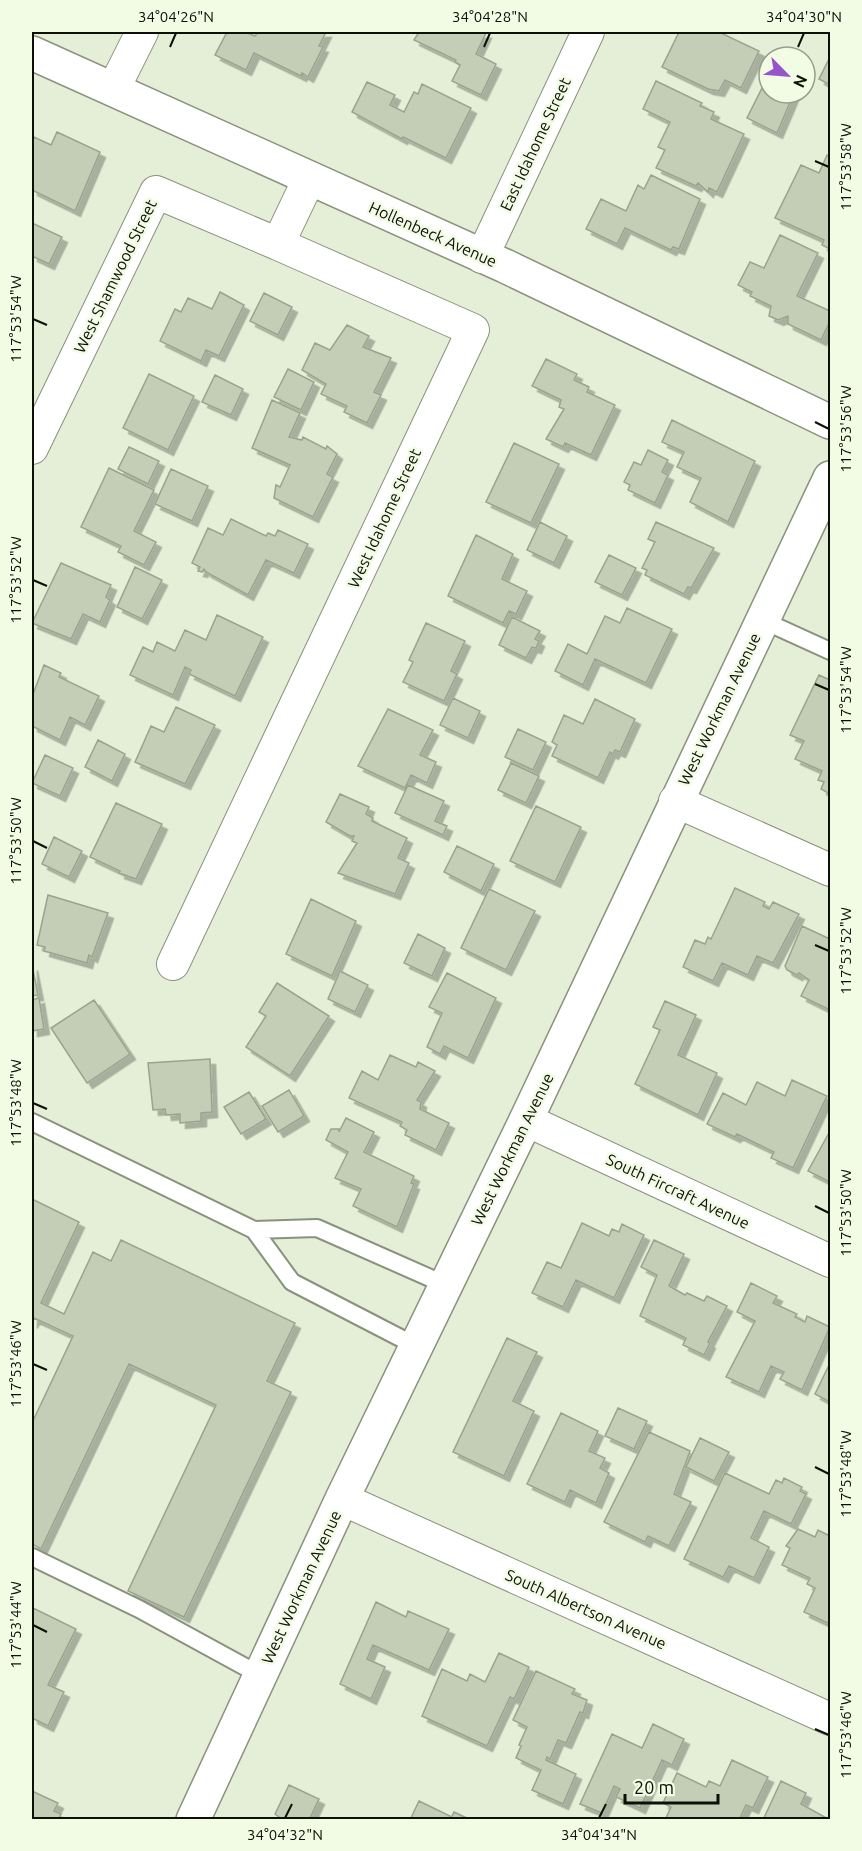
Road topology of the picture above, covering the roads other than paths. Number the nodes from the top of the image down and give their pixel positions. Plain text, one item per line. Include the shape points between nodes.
1 (142, 32) edge
2 (588, 32) edge
3 (32, 53) edge
4 (114, 88) junction
5 (309, 179) junction
6 (278, 244) junction
7 (482, 257) junction
8 (831, 422) edge
9 (32, 448) edge
10 (831, 478) edge
11 (762, 620) junction
12 (831, 651) edge
13 (675, 801) junction
14 (831, 870) edge
15 (173, 964) dead end
16 (526, 1120) junction
17 (32, 1122) edge
18 (254, 1230) junction
19 (831, 1261) edge
20 (446, 1285) junction
21 (416, 1346) junction
22 (342, 1499) junction
23 (32, 1557) edge
24 (260, 1675) junction
25 (831, 1719) edge
26 (193, 1820) edge

1 - 4 street
2 - 7 street, East Idahome Street
3 - 4 street, Hollenbeck Avenue
4 - 5 street, Hollenbeck Avenue
5 - 6 street
5 - 7 street, Hollenbeck Avenue
6 - 9 street, West Shamwood Street via 156,192
6 - 15 street, West Idahome Street via 473,330
7 - 8 street, Hollenbeck Avenue
10 - 11 street, West Workman Avenue
11 - 12 lane
11 - 13 street, West Workman Avenue
13 - 14 street
13 - 16 street, West Workman Avenue
16 - 19 street, South Fircraft Avenue
16 - 20 street, West Workman Avenue
17 - 18 lane
18 - 20 lane via 317,1228
18 - 21 lane via 292,1282
20 - 21 street, West Workman Avenue
21 - 22 street, West Workman Avenue
22 - 24 street, West Workman Avenue
22 - 25 street, South Albertson Avenue
23 - 24 lane
24 - 26 street, West Workman Avenue

